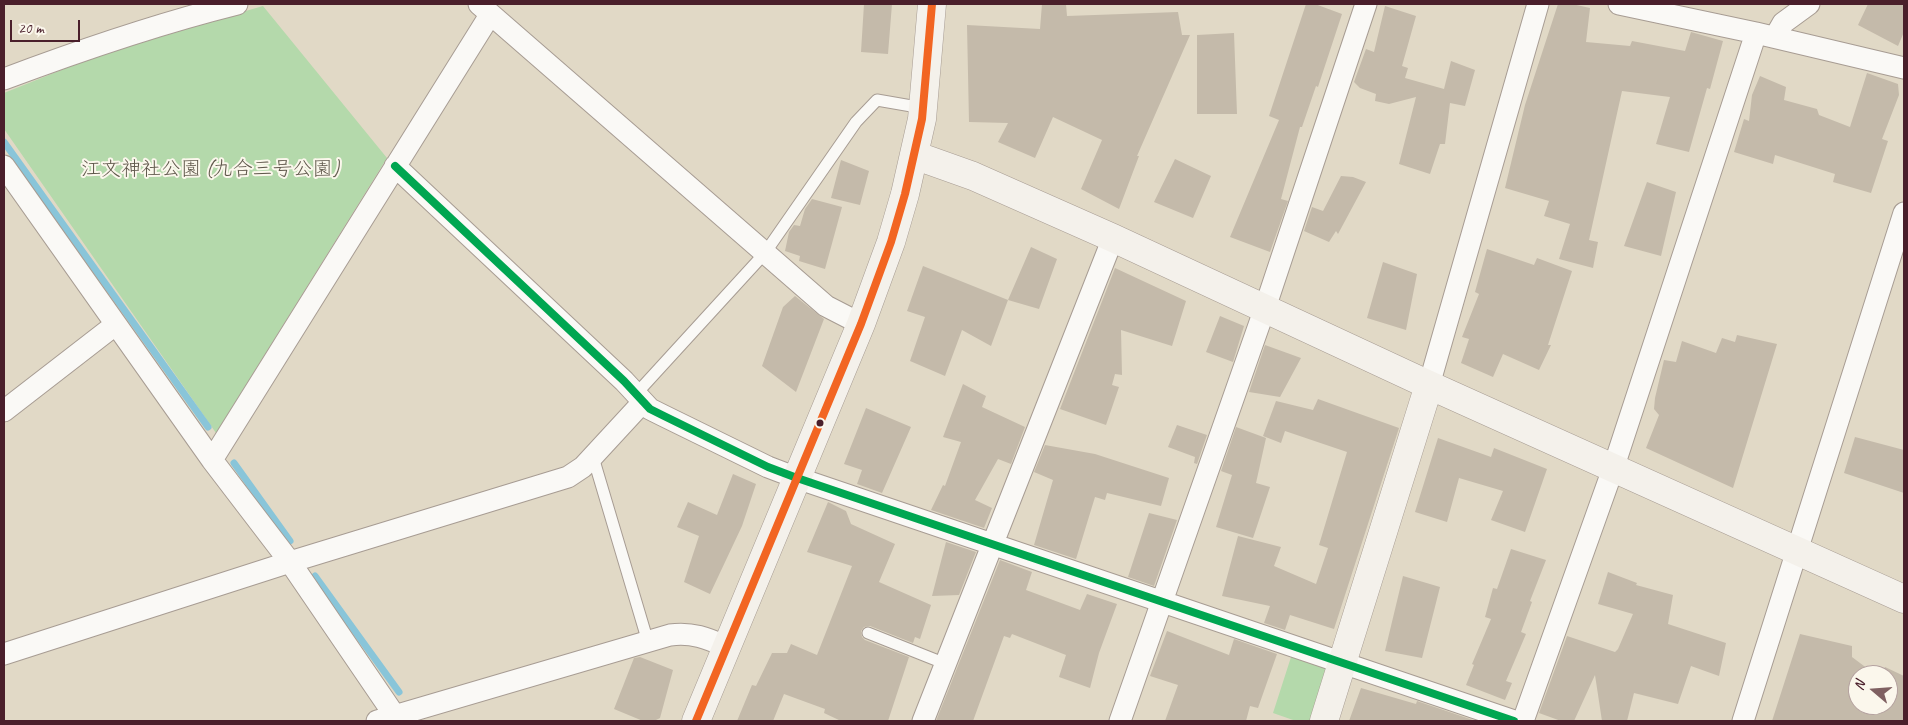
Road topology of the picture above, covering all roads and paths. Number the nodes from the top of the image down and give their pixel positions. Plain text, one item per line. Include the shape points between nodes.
1 (237, 4) edge
2 (932, 4) edge
3 (1366, 4) edge
4 (1538, 4) edge
5 (1619, 4) edge
6 (1809, 4) edge
7 (484, 9) edge
8 (182, 10) edge
9 (1765, 35) junction
10 (1904, 68) edge
11 (4, 79) edge
12 (923, 108) junction
13 (914, 155) junction
14 (4, 166) edge
15 (395, 166) junction
16 (1904, 213) edge
17 (1113, 238) junction
18 (765, 253) junction
19 (1265, 308) junction
20 (861, 324) junction
21 (115, 325) junction
22 (1429, 385) junction
23 (639, 398) junction
24 (4, 410) edge
25 (593, 457) junction
26 (212, 460) junction
27 (1614, 466) junction
28 (797, 478) junction
29 (992, 545) junction
30 (1798, 550) junction
31 (290, 562) junction
32 (1904, 599) edge
33 (1162, 602) junction
34 (868, 633) dead end
35 (648, 642) junction
36 (727, 646) junction
37 (4, 654) edge
38 (1342, 663) junction
39 (946, 664) junction
40 (389, 719) edge
41 (696, 721) edge
42 (923, 721) edge
43 (1120, 721) edge
44 (1324, 721) edge
45 (1514, 721) edge
46 (1523, 721) edge
47 (1744, 721) edge

1 - 8 street
2 - 12 street
3 - 19 street
4 - 22 street
5 - 9 street
6 - 9 street
7 - 15 street
7 - 18 street
8 - 11 street
9 - 10 street
9 - 27 street
12 - 13 street
12 - 18 lane via 877,100 856,122
13 - 17 street via 973,176
13 - 20 street via 891,242
14 - 21 street
15 - 23 street
15 - 26 street
16 - 30 street
17 - 19 street
17 - 29 street
18 - 20 street via 826,306
18 - 23 lane
19 - 22 street
19 - 33 street
20 - 28 street
21 - 24 street
21 - 26 street
22 - 27 street
22 - 38 street
23 - 25 street
23 - 28 street via 650,409
25 - 31 street via 568,477
25 - 35 lane
26 - 31 street
27 - 30 street
27 - 46 street
28 - 29 street
28 - 36 street
29 - 33 street
29 - 39 street
30 - 32 street
30 - 47 street
31 - 37 street
31 - 40 street
33 - 38 street
33 - 43 street
34 - 39 lane
35 - 36 street via 687,633
35 - 40 street
36 - 41 street
38 - 44 street
38 - 45 street
39 - 42 street

